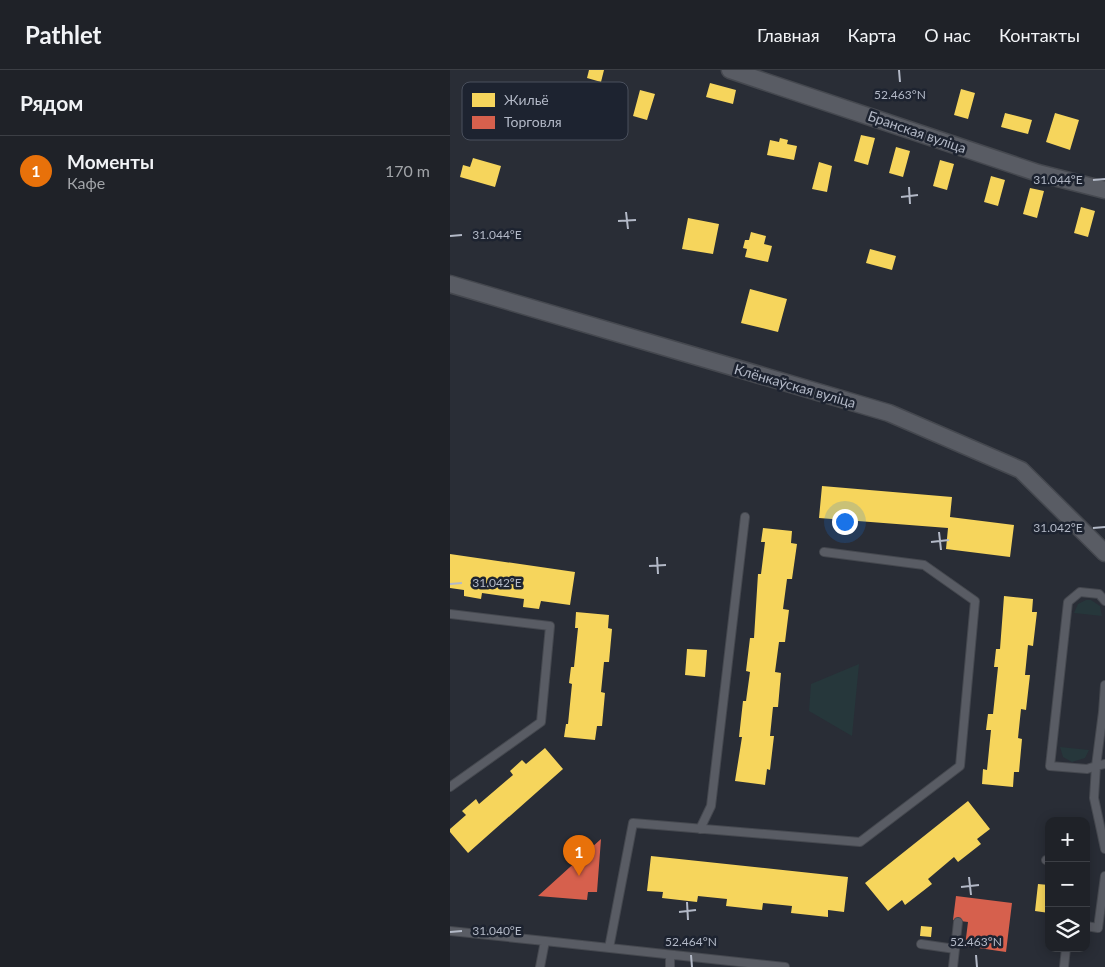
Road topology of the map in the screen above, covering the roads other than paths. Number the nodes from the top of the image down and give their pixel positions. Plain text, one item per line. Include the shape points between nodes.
1 (730, 70) edge
2 (1105, 190) edge
3 (450, 284) edge
4 (745, 517) dead end
5 (824, 552) dead end
6 (1105, 553) edge
7 (1105, 601) edge
8 (450, 614) edge
9 (1105, 685) edge
10 (1104, 712) edge
11 (1105, 764) edge
12 (1096, 766) junction
13 (450, 787) edge
14 (700, 829) junction
15 (1105, 848) edge
16 (1105, 876) edge
17 (958, 922) dead end
18 (1090, 927) edge
19 (450, 930) edge
20 (545, 941) junction
21 (920, 944) dead end
22 (609, 948) junction
23 (955, 949) junction
24 (1066, 952) edge
25 (670, 956) junction
26 (540, 967) edge
27 (670, 967) edge
28 (785, 967) edge
29 (953, 967) edge
30 (1064, 967) edge

1 - 2 street, Бранская вуліца via 1038,173
3 - 6 street, Клёнкаўская вуліца via 889,413 1020,470
4 - 14 lane via 711,806
5 - 14 lane via 924,565 974,601 960,766 860,842
7 - 12 lane via 1099,594 1080,592 1068,602 1050,766 1087,769
8 - 13 lane via 550,626 541,722
9 - 10 lane
10 - 12 lane
11 - 12 lane
12 - 15 lane via 1094,798
14 - 22 lane via 633,823
16 - 18 lane via 1098,928
17 - 23 lane
19 - 20 lane
20 - 22 lane
20 - 26 lane
21 - 23 lane
22 - 25 lane
23 - 29 lane
24 - 30 lane
25 - 27 lane
25 - 28 lane

